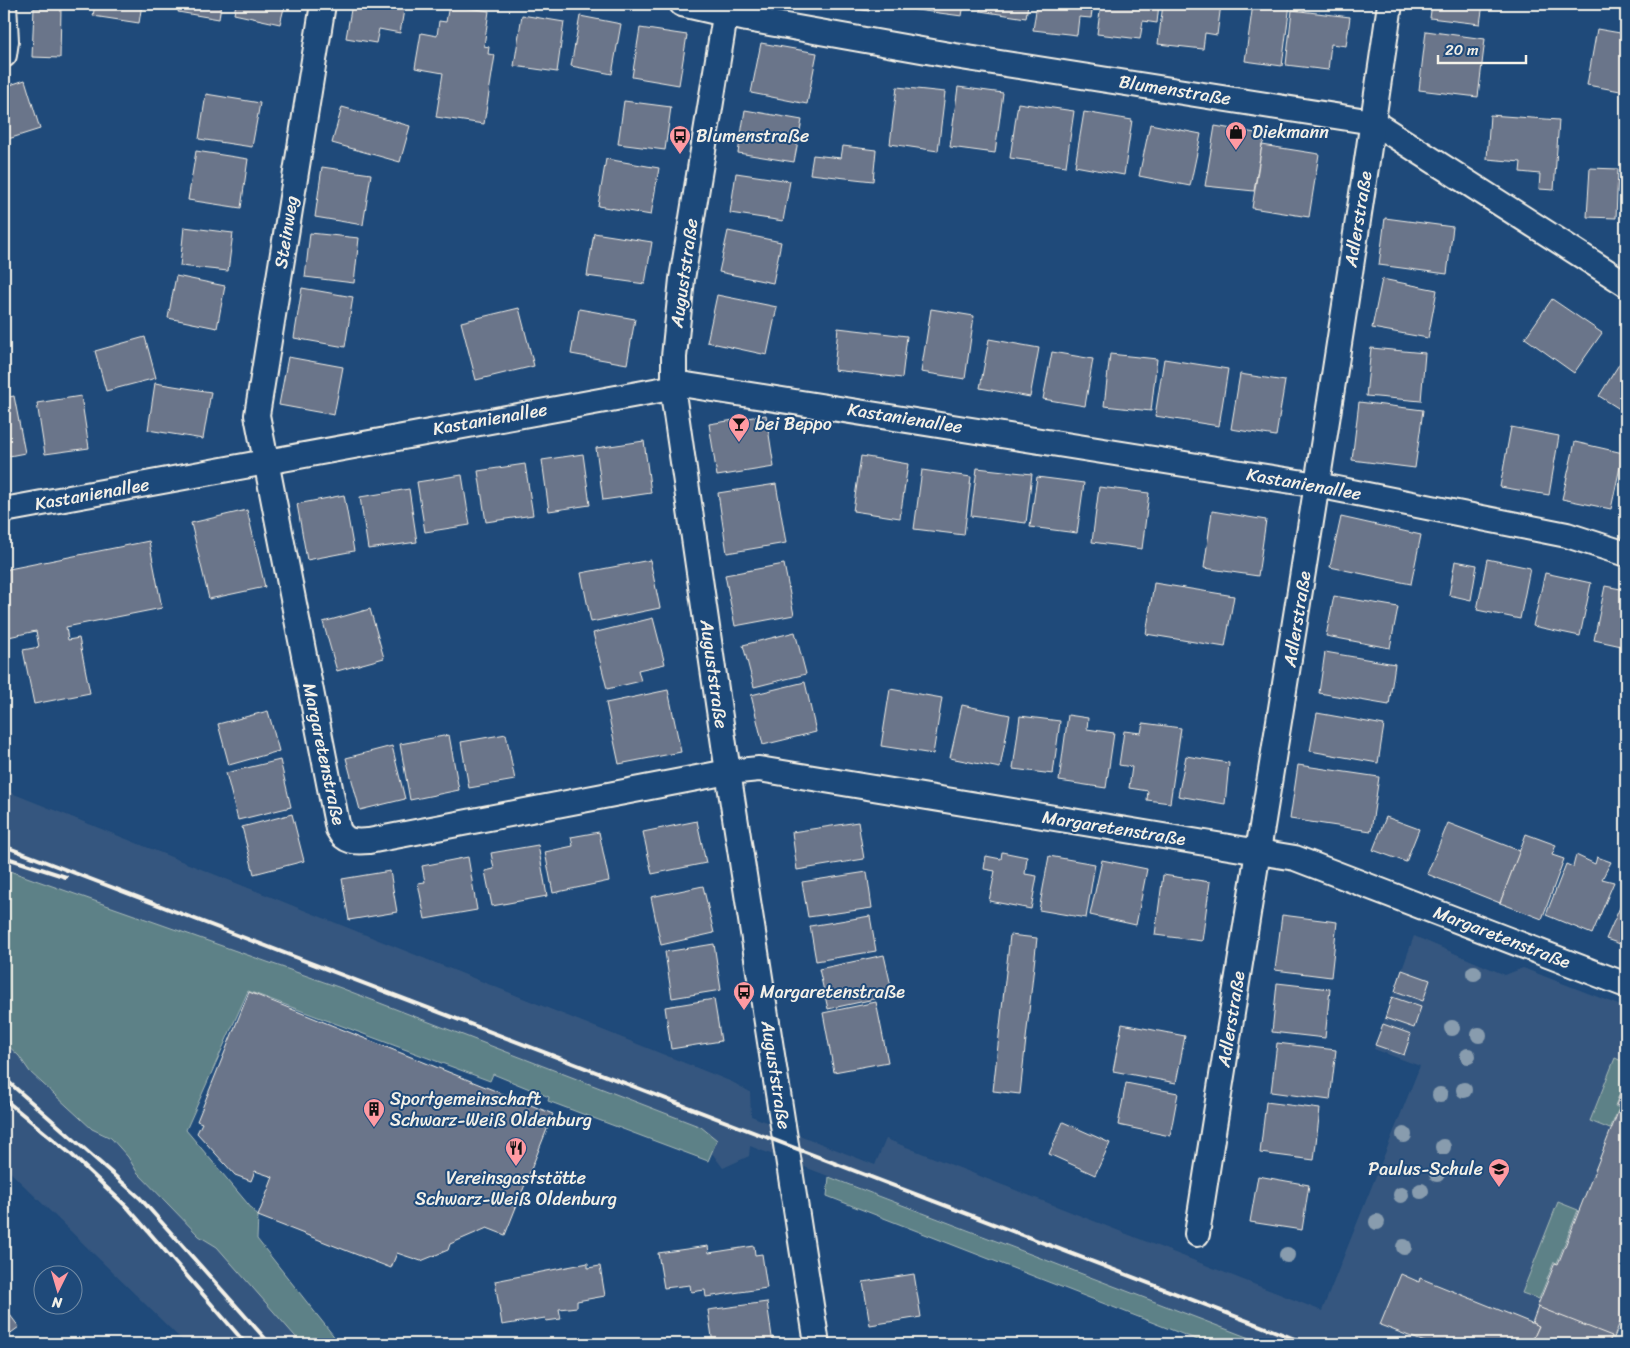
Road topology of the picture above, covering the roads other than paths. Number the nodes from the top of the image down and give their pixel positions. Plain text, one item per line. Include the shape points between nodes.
1 (4, 4) edge
2 (323, 4) edge
3 (682, 4) edge
4 (1390, 4) edge
5 (726, 9) edge
6 (4, 55) edge
7 (1373, 122) junction
8 (1626, 284) edge
9 (673, 386) junction
10 (264, 461) junction
11 (1317, 485) junction
12 (4, 510) edge
13 (1626, 554) edge
14 (728, 772) junction
15 (1258, 852) junction
16 (1626, 985) edge
17 (1197, 1234) dead end
18 (816, 1344) edge

1 - 6 street
2 - 10 street, Steinweg via 256,415
3 - 5 street, Blumenstraße
4 - 7 street, Adlerstraße
5 - 7 street, Blumenstraße via 955,56
5 - 9 street, Auguststraße via 682,279
7 - 8 street, Blumenstraße
7 - 11 street, Adlerstraße
9 - 10 street, Kastanienallee
9 - 11 street, Kastanienallee via 704,386
9 - 14 street, Auguststraße
10 - 12 street, Kastanienallee
10 - 14 street, Margaretenstraße via 338,829 349,841 369,841
11 - 13 street, Kastanienallee via 1567,535
11 - 15 street, Adlerstraße
14 - 15 street, Margaretenstraße via 759,769
14 - 18 street, Auguststraße
15 - 16 street, Margaretenstraße via 1295,858
15 - 17 street, Adlerstraße

